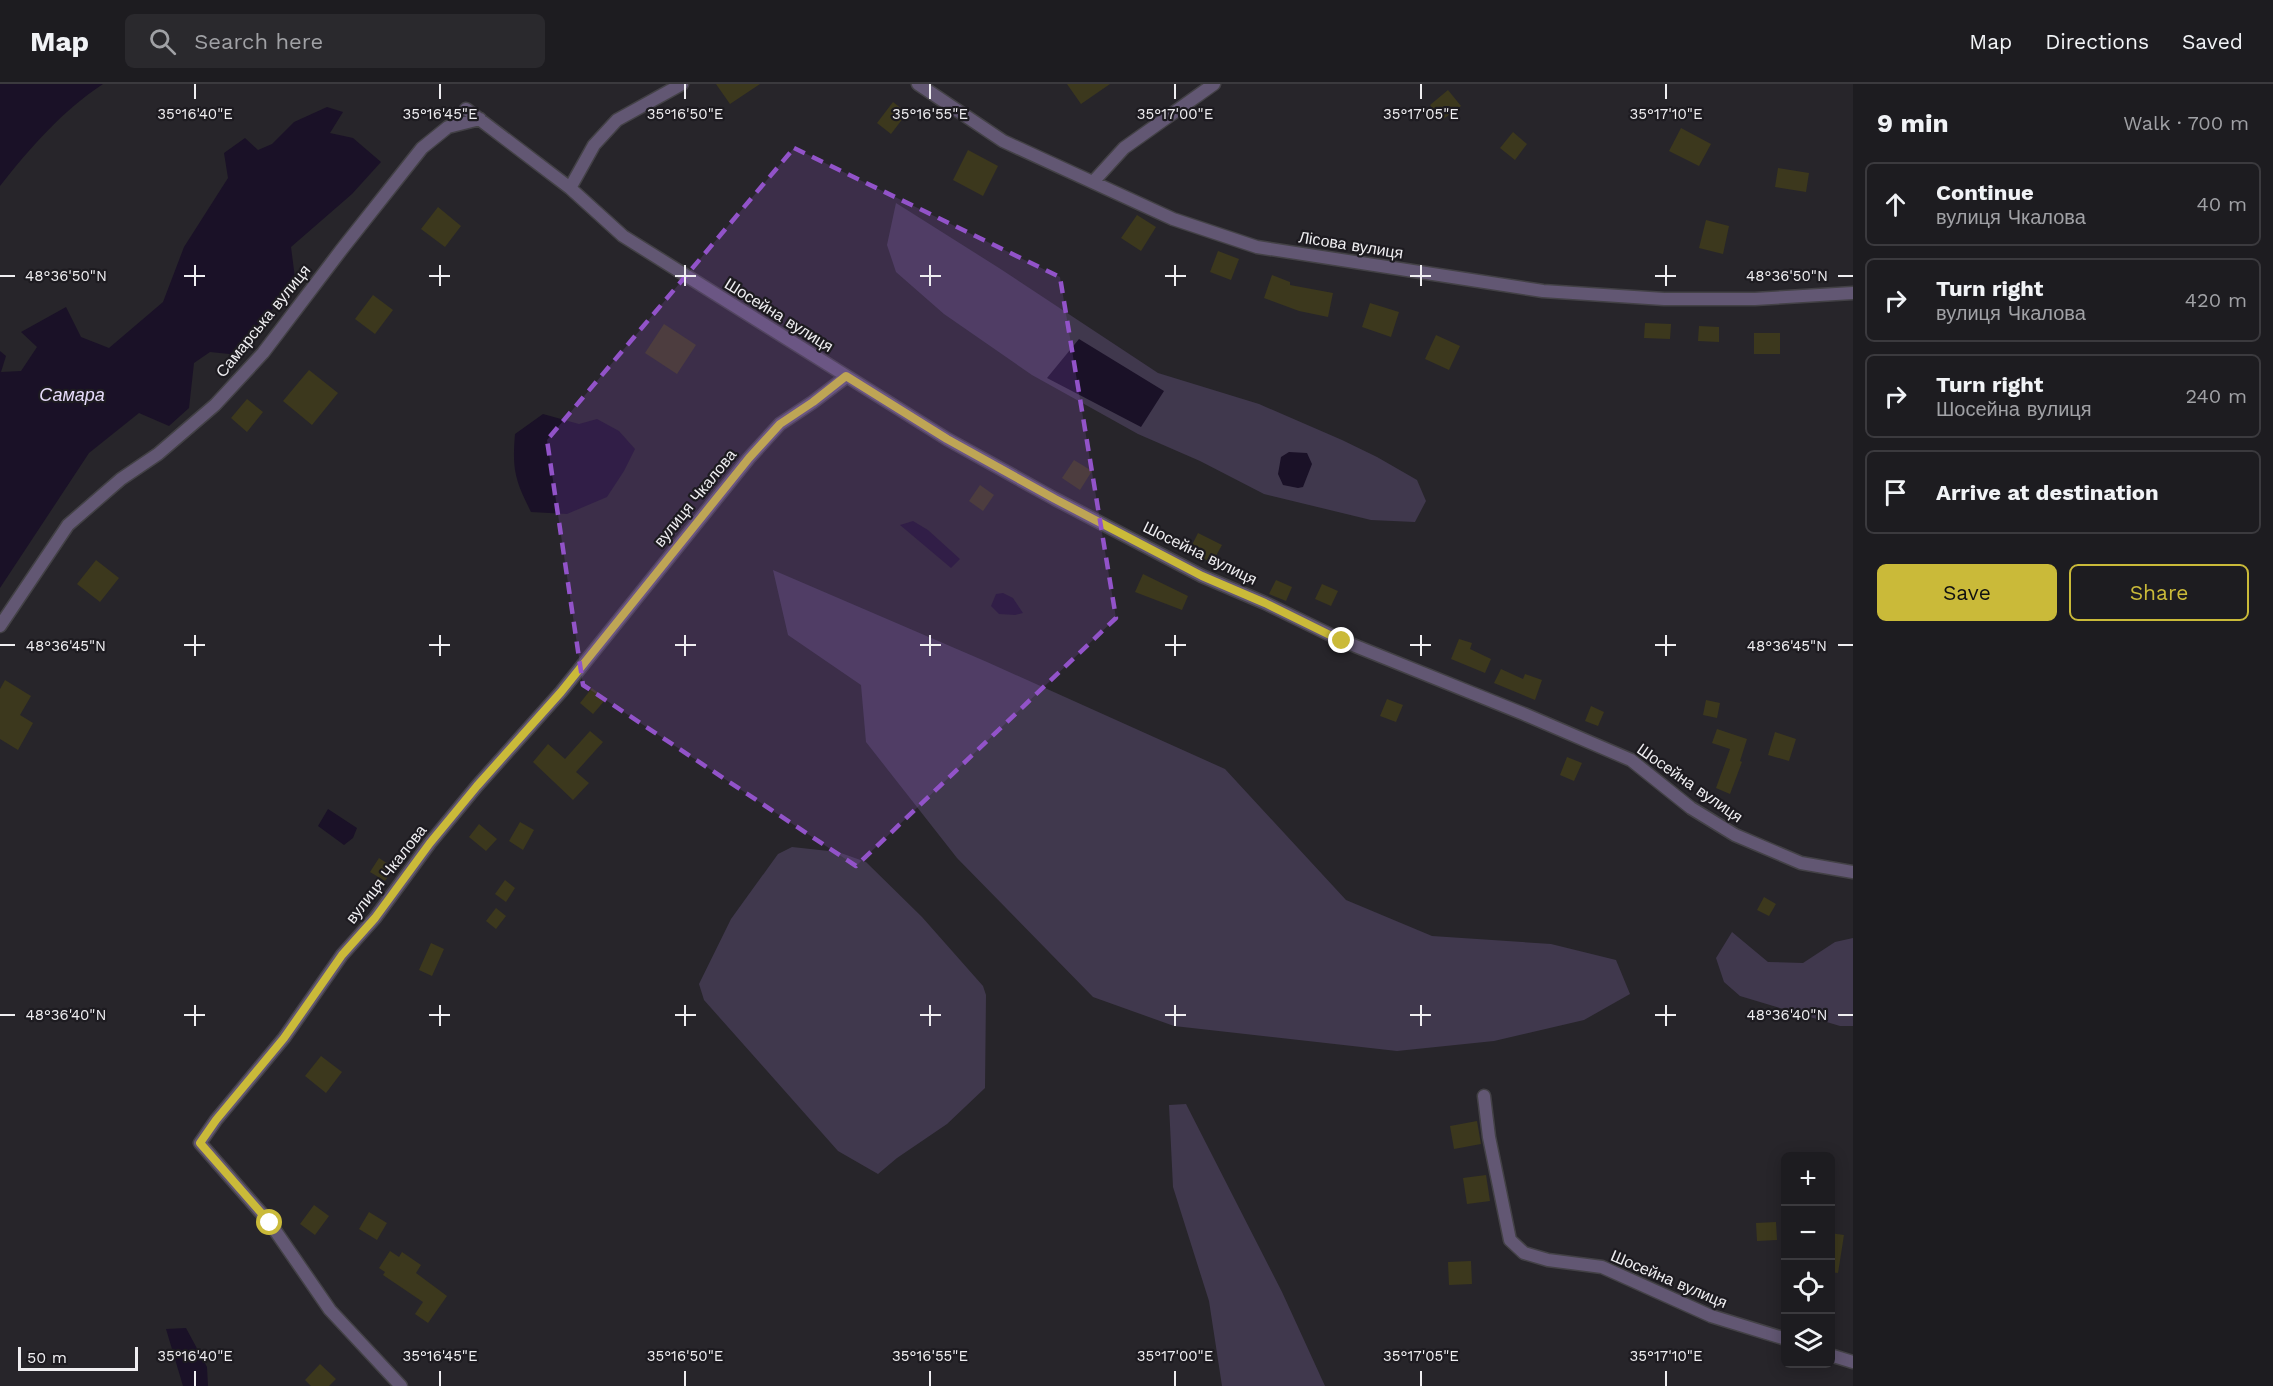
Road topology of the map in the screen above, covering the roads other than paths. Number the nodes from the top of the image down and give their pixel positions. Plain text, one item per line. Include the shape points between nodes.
1 (682, 84) edge
2 (918, 84) edge
3 (1214, 84) edge
4 (466, 109) dead end
5 (480, 119) junction
6 (1093, 182) junction
7 (570, 188) junction
8 (1853, 294) edge
9 (846, 376) junction
10 (0, 626) edge
11 (1853, 872) edge
12 (1484, 1096) dead end
13 (1781, 1338) edge
14 (1835, 1357) edge
15 (1853, 1362) edge
16 (401, 1386) edge

1 - 7 street via 617,120 594,145
2 - 6 street, Лісова вулиця via 1003,141
3 - 6 street via 1124,148
4 - 5 street, Шосейна вулиця
5 - 7 street, Шосейна вулиця
5 - 10 street, Самарська вулиця via 448,127 422,148 263,353 215,405 68,525
6 - 8 street, Лісова вулиця via 1173,219 1257,247 1532,289 1664,298
7 - 9 street, Шосейна вулиця via 623,236
9 - 11 street, Шосейна вулиця via 947,439 1202,576 1342,641 1631,760 1691,808 1735,835 1801,863
9 - 16 street, вулиця Чкалова via 780,424 749,458 561,692 430,843 200,1143 270,1223 330,1310
12 - 13 street, Шосейна вулиця via 1510,1240 1524,1253 1602,1267 1712,1316
14 - 15 street

